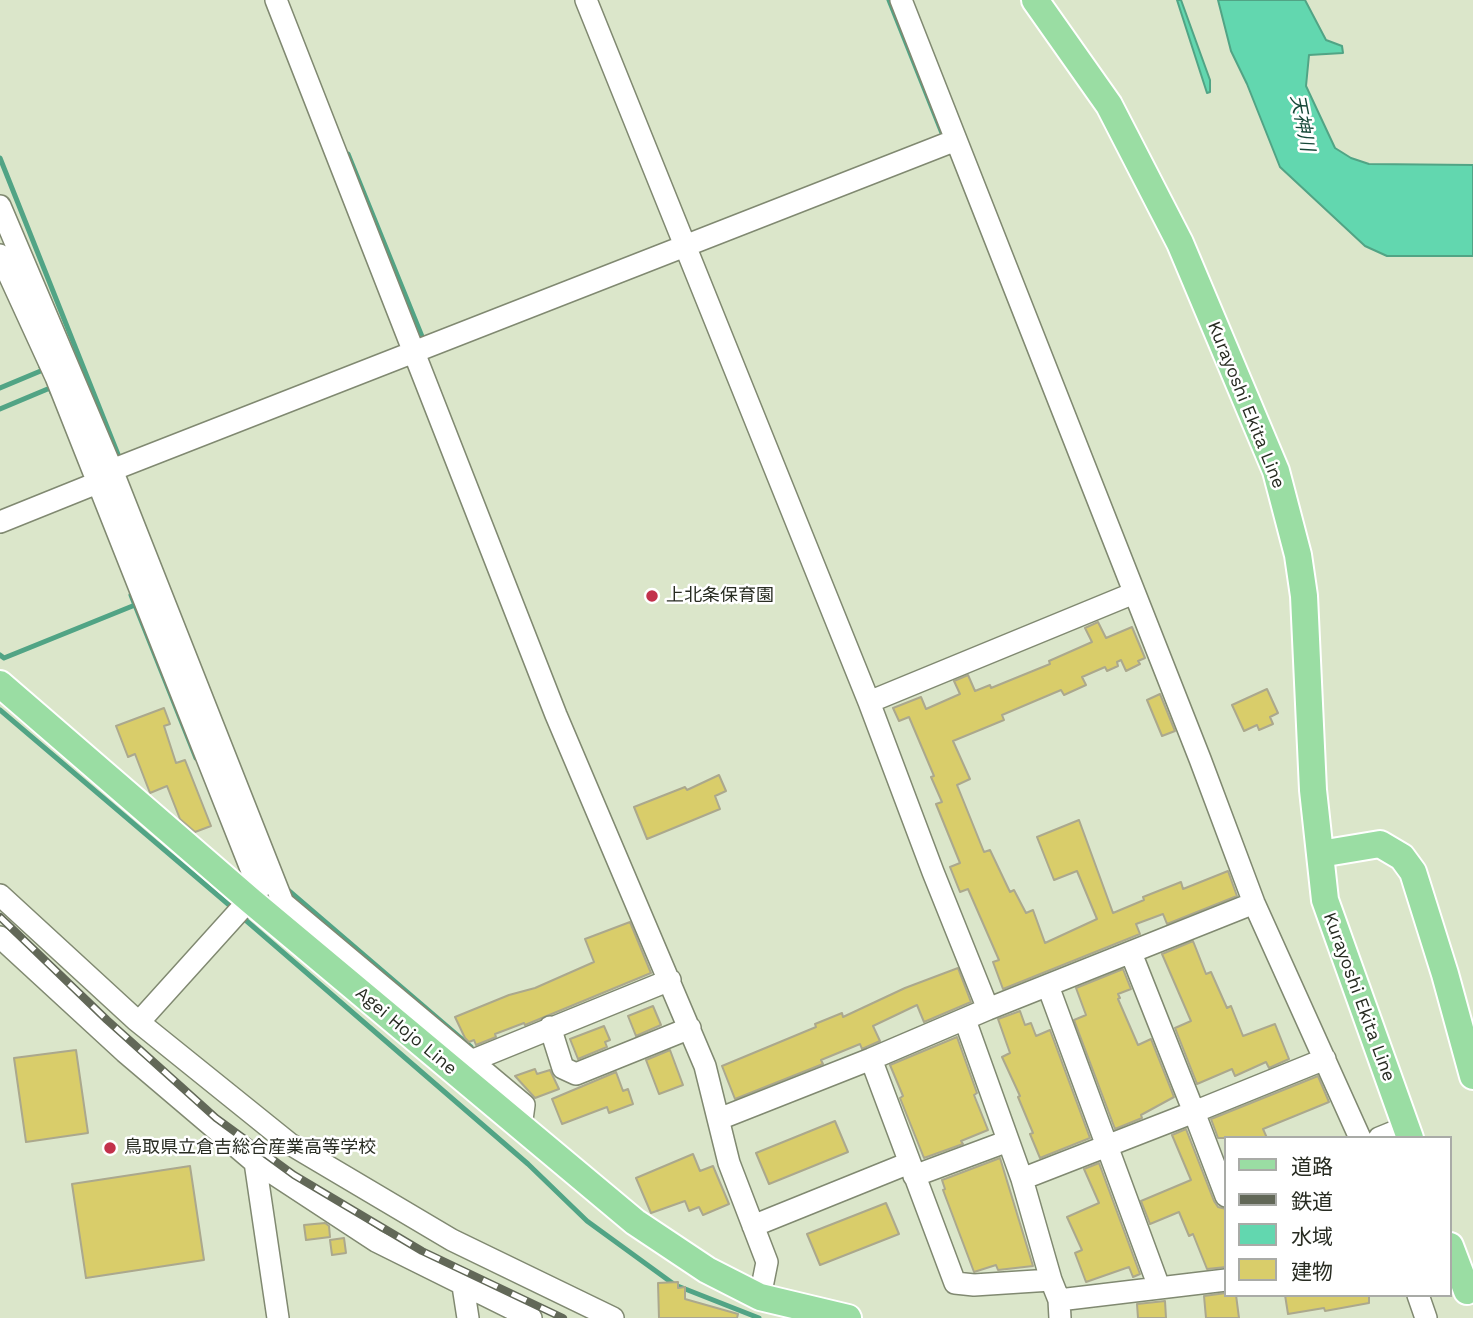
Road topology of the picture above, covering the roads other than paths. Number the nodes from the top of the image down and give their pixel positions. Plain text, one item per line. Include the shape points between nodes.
1 (275, 0) edge
2 (586, 0) edge
3 (901, 0) edge
4 (1035, 0) edge
5 (956, 140) junction
6 (0, 206) edge
7 (685, 247) junction
8 (0, 255) edge
9 (414, 351) junction
10 (104, 476) junction
11 (0, 522) edge
12 (1134, 593) junction
13 (0, 684) edge
14 (869, 702) junction
15 (1320, 854) junction
16 (263, 893) junction
17 (0, 895) edge
18 (1254, 903) junction
19 (0, 937) edge
20 (1131, 953) junction
21 (670, 980) junction
22 (1048, 986) junction
23 (988, 1009) junction
24 (965, 1020) junction
25 (139, 1022) junction
26 (550, 1027) junction
27 (690, 1028) junction
28 (871, 1059) junction
29 (1325, 1059) junction
30 (471, 1061) junction
31 (1473, 1076) edge
32 (1194, 1112) junction
33 (719, 1119) junction
34 (521, 1127) junction
35 (1408, 1132) edge
36 (1359, 1136) edge
37 (1389, 1136) edge
38 (1008, 1141) junction
39 (1108, 1146) junction
40 (255, 1162) junction
41 (912, 1169) junction
42 (1022, 1179) junction
43 (1224, 1191) edge
44 (753, 1226) junction
45 (1452, 1251) edge
46 (1051, 1280) junction
47 (1224, 1280) edge
48 (463, 1286) junction
49 (1159, 1286) junction
50 (1467, 1291) dead end
51 (760, 1297) junction
52 (1419, 1297) edge
53 (1059, 1309) edge
54 (278, 1318) edge
55 (468, 1318) edge
56 (531, 1318) edge
57 (613, 1318) edge
58 (848, 1318) edge
59 (1426, 1318) edge

1 - 9 street
2 - 7 street
3 - 5 street
4 - 15 main road, Kurayoshi Ekita Line via 1109,105 1127,139 1180,243 1276,471 1304,596 1312,790
5 - 7 street
5 - 12 street
6 - 10 street
7 - 9 street
7 - 14 street
8 - 10 street
9 - 10 street
9 - 21 street via 556,715
10 - 11 street
10 - 16 street
12 - 14 street
12 - 18 street
13 - 16 main road, Agei Hojo Line
14 - 23 street
15 - 31 main road via 1380,844 1402,857 1413,872
15 - 35 main road, Kurayoshi Ekita Line via 1325,900
16 - 25 street
16 - 30 street via 284,902
16 - 34 main road, Agei Hojo Line
17 - 25 street
18 - 20 street
18 - 29 street
19 - 40 street
20 - 22 street
20 - 32 street
21 - 26 street
21 - 27 street
22 - 23 street
22 - 39 street
23 - 24 street
24 - 28 street
24 - 38 street
25 - 57 street via 290,1144 452,1240
26 - 27 street via 563,1068 576,1074
26 - 30 street
27 - 33 street
28 - 33 street
28 - 41 street
29 - 32 street
29 - 36 street
30 - 34 street via 524,1105
32 - 39 street
32 - 43 street
33 - 44 street via 729,1163
34 - 51 main road, Agei Hojo Line via 661,1241
35 - 37 street
38 - 41 street
38 - 42 street
39 - 42 street
39 - 49 street
40 - 48 street via 376,1241
40 - 54 street
41 - 44 street
41 - 46 street via 954,1283
42 - 46 street
44 - 51 street via 767,1262
45 - 50 main road
46 - 53 street
47 - 49 street
48 - 55 street
48 - 56 street
49 - 53 street
51 - 58 main road, Agei Hojo Line
52 - 59 street

